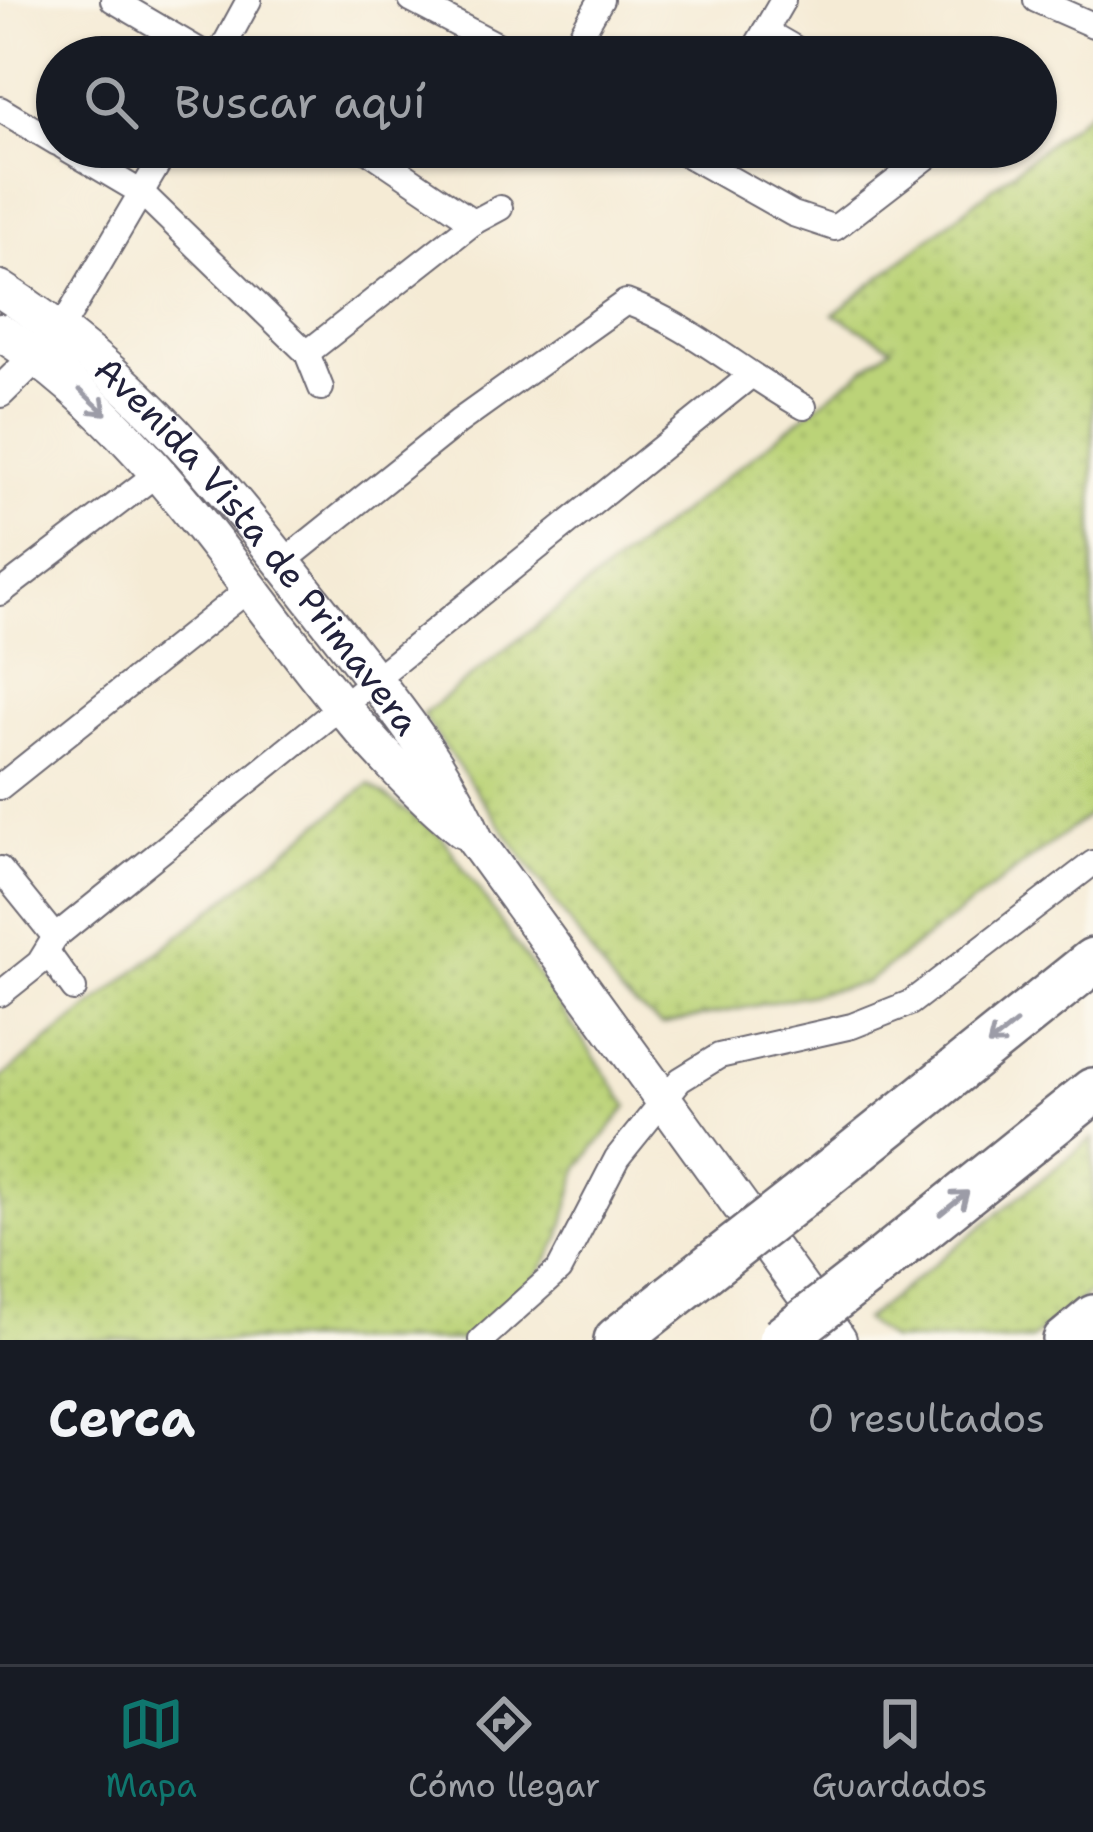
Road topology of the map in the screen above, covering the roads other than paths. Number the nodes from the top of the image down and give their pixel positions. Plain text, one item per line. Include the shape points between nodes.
1 (113, 0) edge
2 (601, 0) edge
3 (784, 0) edge
4 (1036, 0) edge
5 (423, 2) edge
6 (246, 4) edge
7 (1093, 25) edge
8 (766, 31) junction
9 (177, 36) edge
10 (227, 36) edge
11 (483, 36) edge
12 (580, 36) edge
13 (763, 36) edge
14 (774, 36) edge
15 (0, 109) edge
16 (36, 130) edge
17 (100, 168) edge
18 (156, 168) edge
19 (394, 168) edge
20 (717, 168) edge
21 (913, 168) edge
22 (142, 193) junction
23 (500, 208) dead end
24 (474, 222) junction
25 (0, 290) edge
26 (0, 332) edge
27 (50, 343) junction
28 (307, 353) junction
29 (749, 377) junction
30 (321, 388) dead end
31 (0, 392) edge
32 (804, 407) dead end
33 (159, 472) junction
34 (282, 563) junction
35 (250, 588) junction
36 (0, 593) edge
37 (373, 679) junction
38 (342, 702) junction
39 (0, 787) edge
40 (475, 840) junction
41 (1093, 863) edge
42 (0, 869) edge
43 (51, 944) junction
44 (1093, 961) edge
45 (74, 989) dead end
46 (0, 994) edge
47 (1093, 1091) edge
48 (660, 1100) junction
49 (482, 1340) edge
50 (617, 1340) edge
51 (781, 1340) edge
52 (838, 1340) edge

1 - 9 street
2 - 12 street
3 - 8 street
4 - 7 street
5 - 11 street
6 - 10 street
8 - 13 street
8 - 14 street
15 - 16 street
17 - 22 street
18 - 22 street
19 - 24 street
20 - 21 street via 793,214 835,228
22 - 27 street
22 - 28 street
23 - 24 street
24 - 28 street
25 - 27 main road, Avenida Vista de Primavera
26 - 27 main road, Avenida Vista de Primavera
27 - 31 street
27 -> 33 main road, Avenida Vista de Primavera
27 - 34 main road, Avenida Vista de Primavera via 141,395
28 - 30 street
29 - 32 street
29 - 34 street via 626,302
29 - 37 street
33 - 35 main road, Avenida Vista de Primavera
33 - 36 street
34 - 37 main road, Avenida Vista de Primavera
35 - 38 main road, Avenida Vista de Primavera
35 - 39 street
37 - 38 street
37 - 40 main road, Avenida Vista de Primavera via 441,772
38 - 40 main road, Avenida Vista de Primavera
38 - 43 street
40 - 48 main road, Avenida Vista de Primavera
41 - 48 street via 910,1003 852,1026 719,1056
42 - 43 street
43 - 45 street
43 - 46 street
44 -> 50 highway, bridge
51 -> 47 highway, bridge
48 - 49 street via 600,1184 559,1270
48 - 52 main road, Avenida Vista de Primavera

